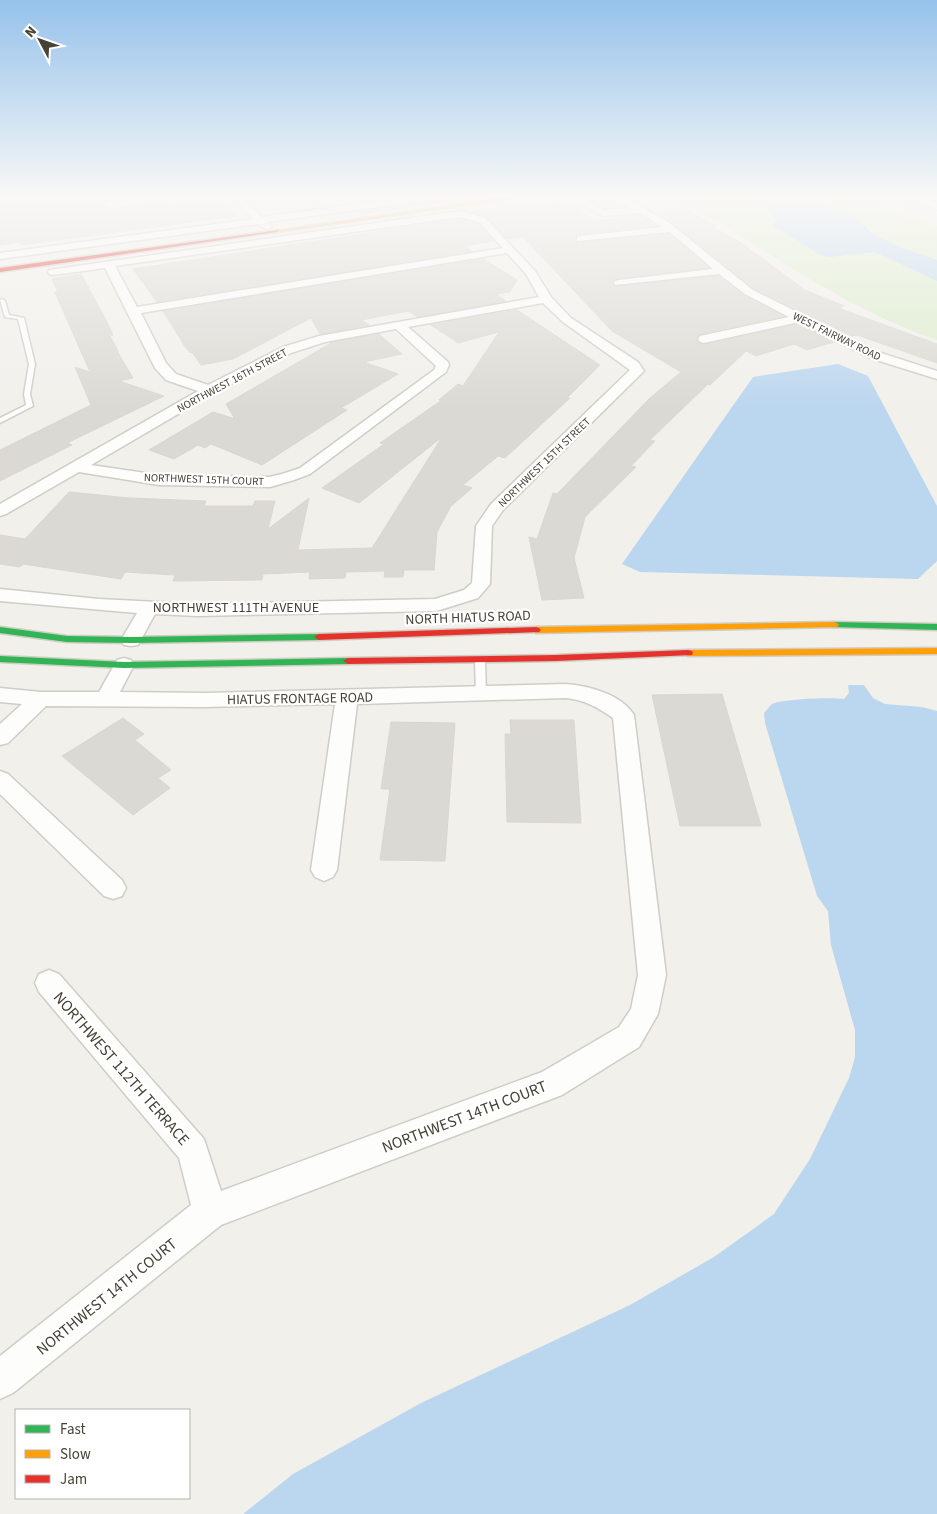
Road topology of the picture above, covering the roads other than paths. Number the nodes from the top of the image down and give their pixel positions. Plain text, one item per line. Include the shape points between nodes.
1 (76, 269) edge
2 (111, 269) edge
3 (395, 269) edge
4 (527, 269) edge
5 (719, 269) edge
6 (722, 271) junction
7 (53, 272) dead end
8 (619, 283) dead end
9 (546, 299) junction
10 (1, 300) edge
11 (134, 311) junction
12 (800, 318) junction
13 (398, 326) junction
14 (704, 339) dead end
15 (937, 375) edge
16 (209, 390) junction
17 (0, 420) edge
18 (77, 467) junction
19 (0, 511) edge
20 (471, 594) joint
21 (0, 595) edge
22 (149, 608) junction
23 (937, 627) edge
24 (0, 630) edge
25 (937, 652) edge
26 (127, 653) junction
27 (0, 659) edge
28 (480, 660) junction
29 (481, 694) junction
30 (0, 695) edge
31 (347, 697) junction
32 (600, 698) joint
33 (41, 699) junction
34 (105, 700) junction
35 (0, 737) edge
36 (0, 780) edge
37 (324, 870) dead end
38 (112, 888) dead end
39 (49, 983) dead end
40 (210, 1212) junction
41 (0, 1380) edge

1 - 7 street
2 - 11 street
3 - 11 street
4 - 9 street
5 - 6 street, WEST FAIRWAY ROAD
6 - 8 street
6 - 12 street, WEST FAIRWAY ROAD via 741,288
9 - 13 street, NORTHWEST 16TH STREET
9 - 20 street, NORTHWEST 15TH STREET via 567,320 638,371 497,507 484,526 481,584
10 - 17 lane via 7,316 21,318 32,364 27,394 30,406
11 - 16 street via 160,365 171,376
12 - 14 street
12 - 15 street, WEST FAIRWAY ROAD via 874,355
13 - 16 street, NORTHWEST 16TH STREET via 323,339 287,350
13 - 18 street, NORTHWEST 15TH COURT via 443,365 439,372 305,471 270,482 158,480
16 - 18 street, NORTHWEST 16TH STREET
18 - 19 street, NORTHWEST 16TH STREET
20 - 22 street, NORTHWEST 111TH AVENUE via 436,605 197,610
21 - 22 street, NORTHWEST 111TH AVENUE
22 - 26 street
23 - 26 street, NORTH HIATUS ROAD via 812,625 570,629 284,638
24 - 26 street, NORTH HIATUS ROAD via 67,639
25 - 28 street, NORTH HIATUS ROAD via 704,652
26 - 27 street, NORTH HIATUS ROAD
26 - 28 street, NORTH HIATUS ROAD
26 - 34 street
28 - 29 lane
29 - 31 street, HIATUS FRONTAGE ROAD
29 - 32 street, HIATUS FRONTAGE ROAD via 566,691 584,692
30 - 33 street, HIATUS FRONTAGE ROAD
31 - 34 street, HIATUS FRONTAGE ROAD
31 - 37 street
32 - 40 street, NORTHWEST 14TH COURT via 622,715 652,975 644,1014 629,1037 551,1084
33 - 34 street, HIATUS FRONTAGE ROAD
33 - 35 street
36 - 38 street
39 - 40 street, NORTHWEST 112TH TERRACE via 193,1150
40 - 41 street, NORTHWEST 14TH COURT

